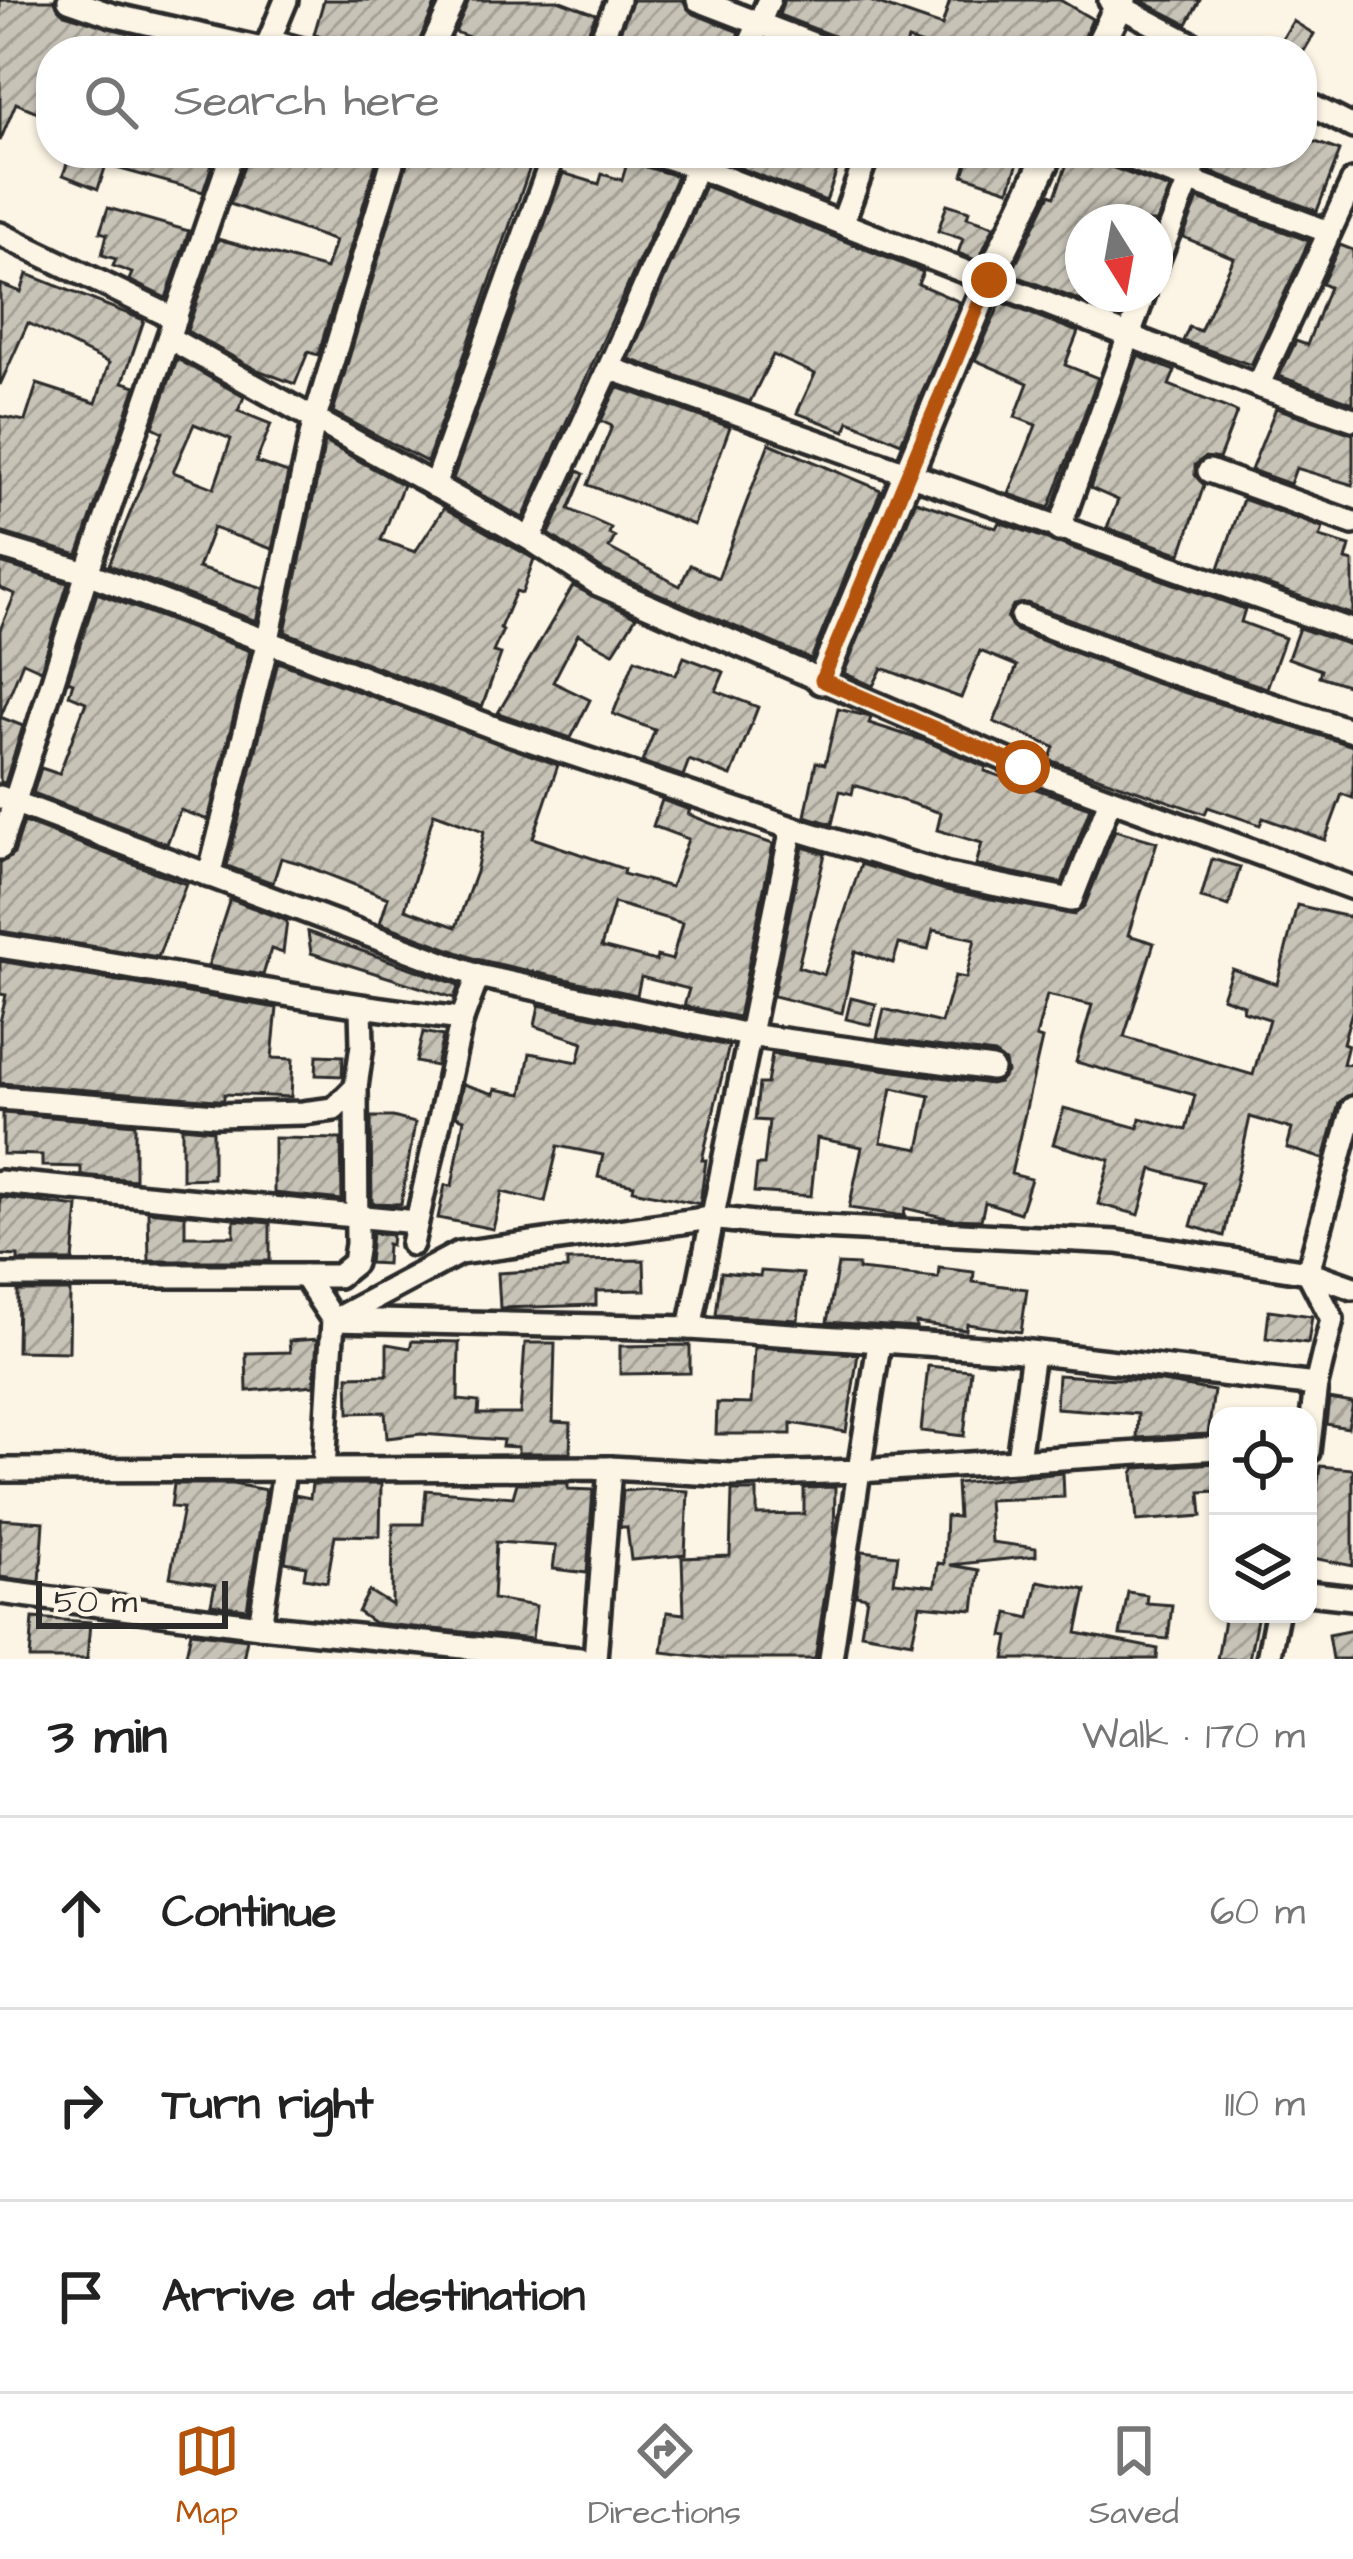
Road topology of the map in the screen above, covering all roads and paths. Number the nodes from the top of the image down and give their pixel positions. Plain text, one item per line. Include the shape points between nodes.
1 (286, 0) edge
2 (454, 0) edge
3 (618, 0) edge
4 (698, 0) edge
5 (770, 0) edge
6 (76, 1) edge
7 (1117, 2) edge
8 (760, 23) junction
9 (221, 36) edge
10 (271, 36) edge
11 (437, 36) edge
12 (602, 36) edge
13 (754, 36) edge
14 (793, 36) edge
15 (1103, 36) edge
16 (1178, 36) edge
17 (1317, 109) edge
18 (1353, 127) edge
19 (227, 168) edge
20 (390, 168) edge
21 (549, 168) edge
22 (696, 168) edge
23 (719, 168) edge
24 (862, 168) edge
25 (1042, 168) edge
26 (1157, 168) edge
27 (1194, 168) edge
28 (1190, 180) junction
29 (1353, 181) edge
30 (843, 221) junction
31 (1173, 222) edge
32 (1329, 232) junction
33 (0, 234) edge
34 (989, 280) junction
35 (1137, 312) edge
36 (173, 329) junction
37 (1128, 335) junction
38 (609, 368) junction
39 (1258, 386) junction
40 (1353, 419) edge
41 (314, 422) junction
42 (1209, 470) dead end
43 (910, 474) junction
44 (434, 486) junction
45 (1353, 523) edge
46 (1059, 530) junction
47 (530, 539) junction
48 (0, 548) edge
49 (87, 573) junction
50 (1022, 617) dead end
51 (1353, 631) edge
52 (267, 644) junction
53 (822, 680) junction
54 (1353, 731) edge
55 (8, 800) edge
56 (1111, 800) junction
57 (792, 828) junction
58 (0, 848) edge
59 (209, 876) junction
60 (1353, 888) edge
61 (0, 946) edge
62 (478, 976) junction
63 (361, 1008) junction
64 (462, 1019) junction
65 (748, 1035) junction
66 (992, 1069) dead end
67 (356, 1088) junction
68 (0, 1098) edge
69 (1353, 1108) edge
70 (0, 1182) edge
71 (355, 1217) junction
72 (710, 1224) junction
73 (1308, 1272) junction
74 (0, 1276) edge
75 (304, 1276) junction
76 (1353, 1288) edge
77 (333, 1320) junction
78 (690, 1328) junction
79 (879, 1344) junction
80 (1033, 1353) junction
81 (1316, 1385) junction
82 (1313, 1407) edge
83 (1209, 1448) edge
84 (1018, 1459) junction
85 (610, 1468) junction
86 (324, 1469) junction
87 (0, 1470) edge
88 (284, 1471) junction
89 (860, 1471) junction
90 (0, 1592) edge
91 (1317, 1593) edge
92 (1353, 1598) edge
93 (1275, 1623) edge
94 (260, 1626) junction
95 (580, 1659) edge
96 (595, 1659) edge
97 (831, 1659) edge
98 (1268, 1659) edge

1 - 10 street
2 - 11 street
3 - 12 street
4 - 8 street
5 - 8 street
6 - 9 street
7 - 15 street
7 - 16 street
8 - 13 street
8 - 14 street
17 - 18 street
19 - 36 street
20 - 41 street
21 - 44 street
22 - 38 street
23 - 30 street
24 - 30 street
25 - 34 street
26 - 28 street
27 - 28 street
28 - 31 street
28 - 32 street
29 - 32 street
30 - 34 street
32 - 39 street
33 - 36 street
34 - 37 street
34 - 43 street
35 - 37 street
36 - 41 street
36 - 49 street
37 - 39 street
37 - 46 street
38 - 43 street
38 - 47 street
39 - 40 street
41 - 44 street
41 - 52 street
42 - 45 street
43 - 46 street
43 - 53 street
44 - 47 street
46 - 51 street
47 - 53 street via 598,584
48 - 49 street
49 - 52 street
49 - 55 street
50 - 54 street
52 - 57 street
52 - 59 street
53 - 56 street
55 - 58 street
55 - 59 street
56 - 57 street via 1071,900 948,875
56 - 60 street
57 - 65 street
59 - 62 street
61 - 63 street
62 - 64 street
62 - 65 street
63 - 64 street
63 - 67 street
64 - 71 street via 414,1233
65 - 66 street
65 - 72 street
67 - 68 street via 334,1108 303,1113
67 - 71 street
69 - 73 street
70 - 71 street
71 - 75 street via 354,1263 338,1276
72 - 73 street via 1117,1243
72 - 77 street via 459,1253
72 - 78 street
73 - 76 street
73 - 81 street via 1332,1319
74 - 75 street
75 - 77 street
77 - 78 street
77 - 86 street
78 - 79 street
79 - 80 street
79 - 89 street
80 - 81 street
80 - 84 street
81 - 82 street
83 - 84 street
84 - 89 street
85 - 86 street
85 - 89 street
85 - 96 street
86 - 88 street
87 - 88 street
88 - 94 street
89 - 97 street
90 - 94 street
91 - 92 street
93 - 98 street
94 - 95 street

